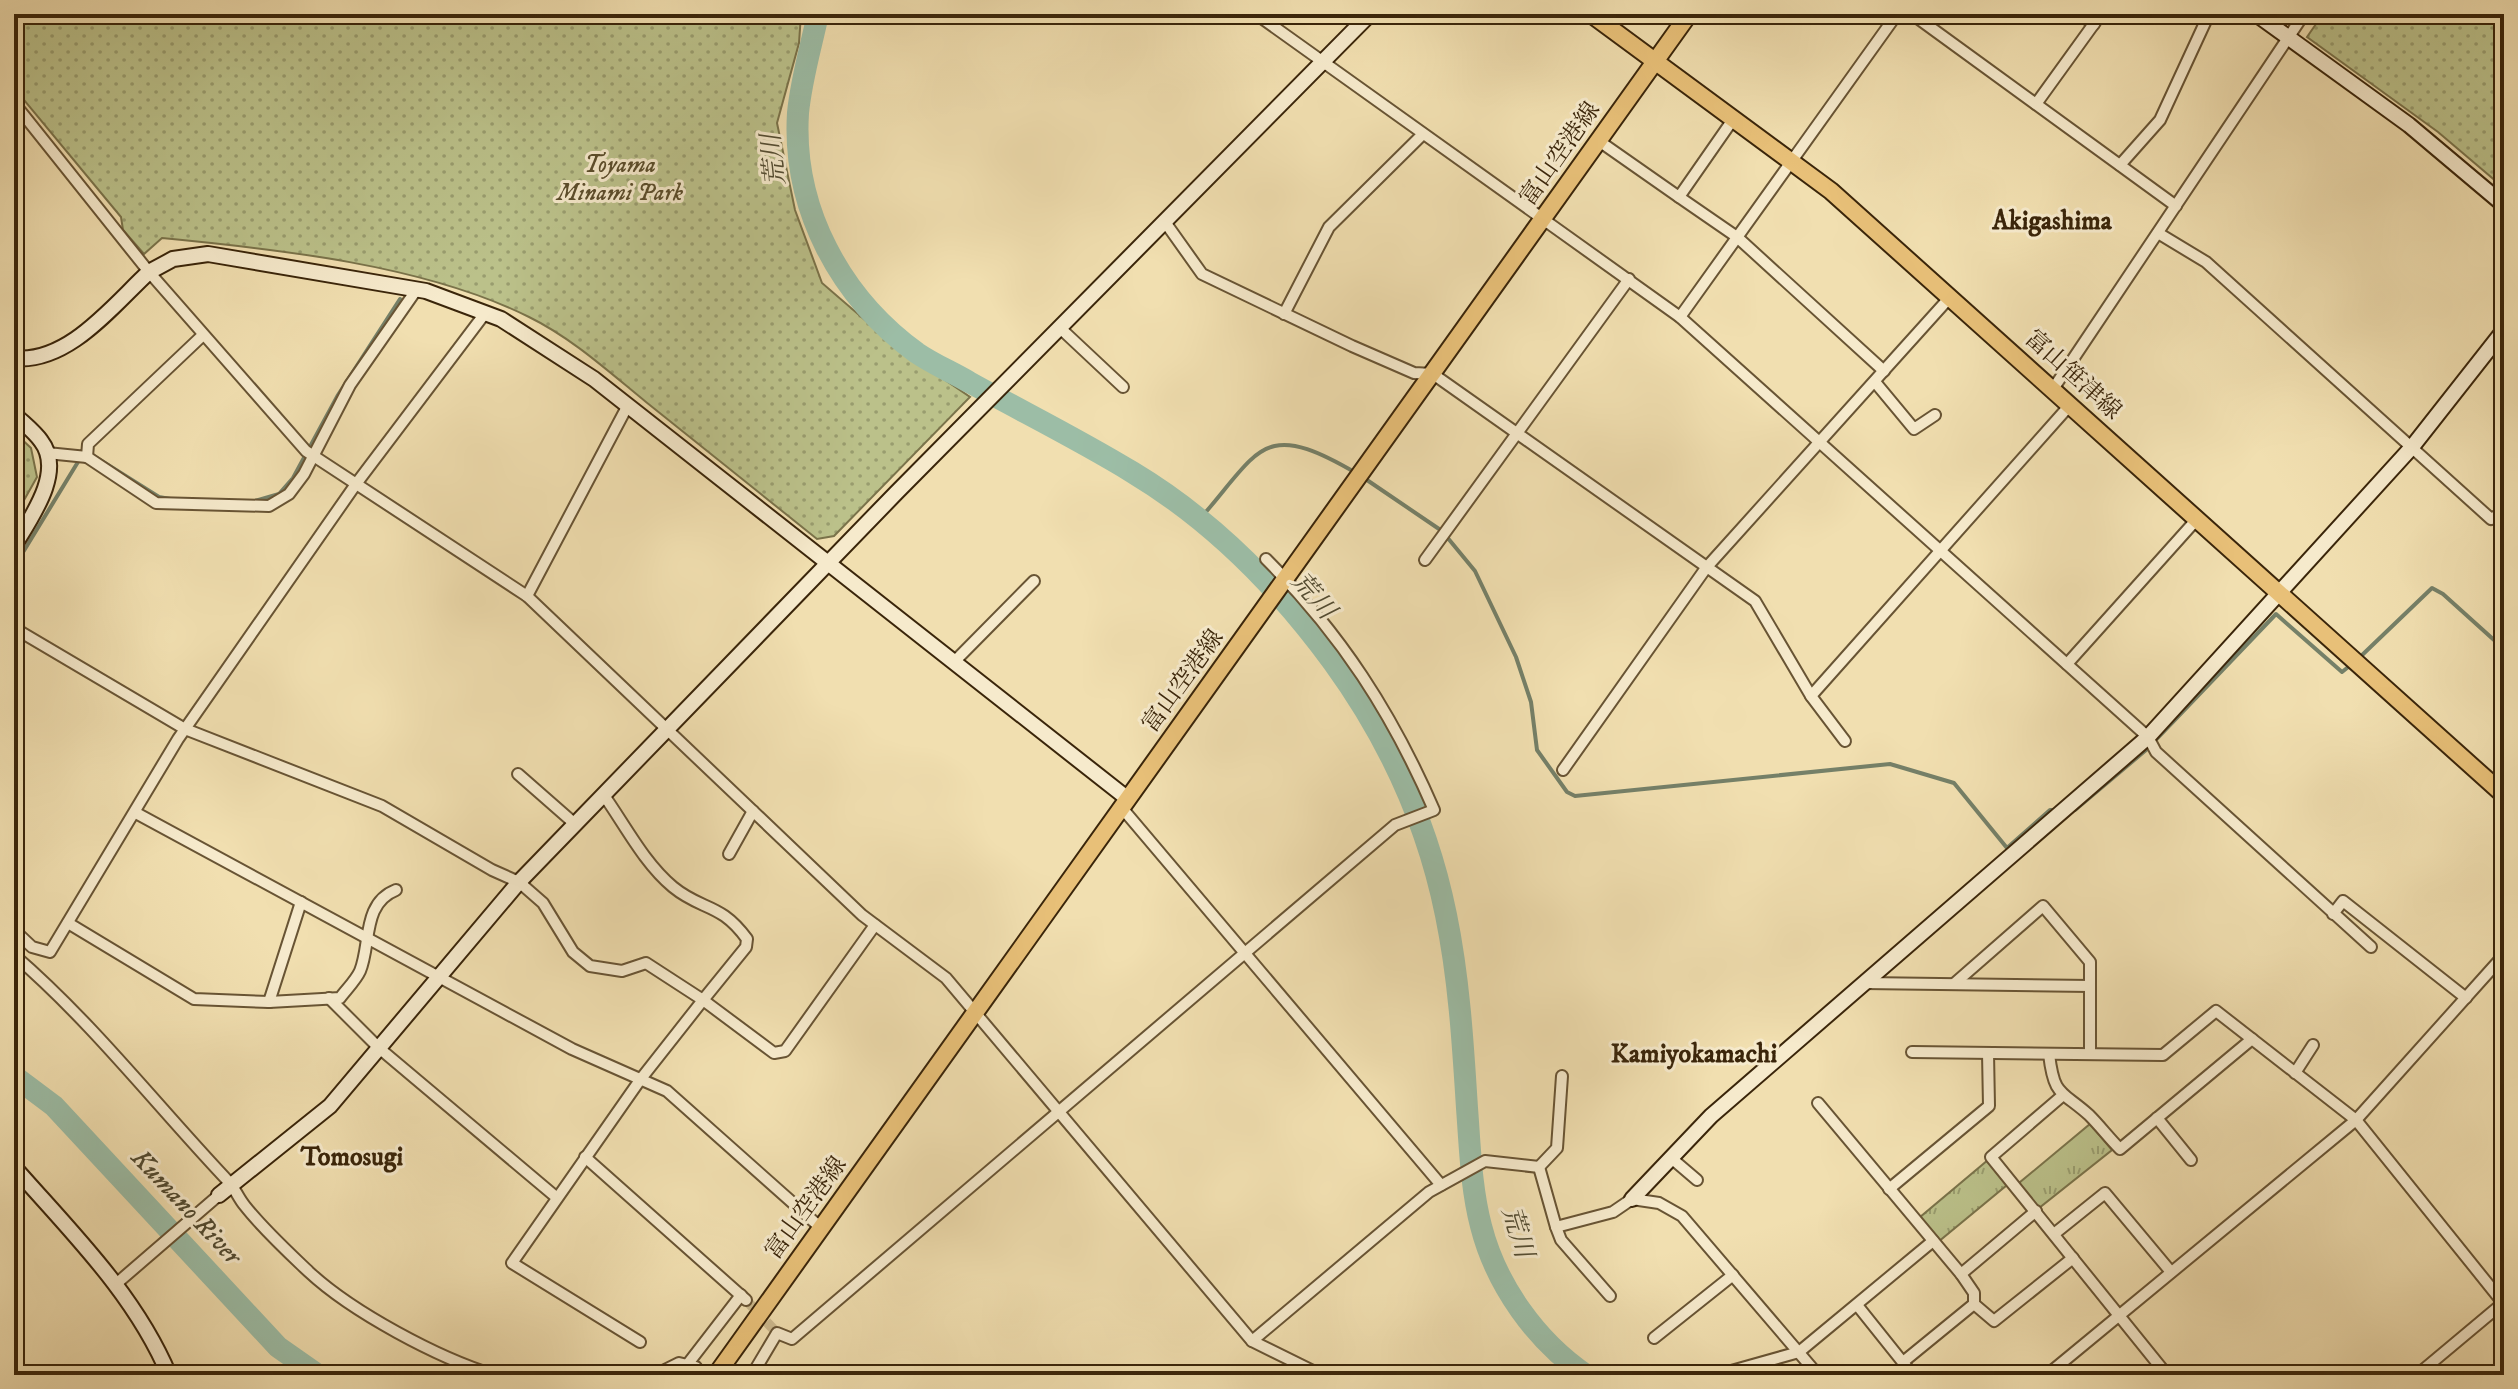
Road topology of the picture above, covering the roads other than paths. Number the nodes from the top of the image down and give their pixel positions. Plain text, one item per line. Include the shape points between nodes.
1 (1256, 14) edge
2 (1370, 14) edge
3 (1591, 14) edge
4 (1689, 14) edge
5 (1897, 14) edge
6 (1912, 14) edge
7 (2079, 14) edge
8 (2101, 14) edge
9 (2209, 14) edge
10 (2256, 14) edge
11 (2304, 14) edge
12 (2094, 24) junction
13 (2287, 37) junction
14 (1655, 60) junction
15 (1323, 62) junction
16 (14, 103) edge
17 (2036, 104) junction
18 (1734, 118) junction
19 (1423, 134) junction
20 (1599, 141) junction
21 (1791, 160) junction
22 (2120, 165) junction
23 (1679, 197) junction
24 (2504, 205) edge
25 (2176, 206) junction
26 (1543, 219) junction
27 (1165, 222) junction
28 (2158, 233) junction
29 (1737, 237) junction
30 (149, 272) junction
31 (1629, 279) junction
32 (417, 289) junction
33 (1951, 296) junction
34 (486, 312) junction
35 (1284, 314) junction
36 (1680, 317) junction
37 (1059, 327) junction
38 (2504, 330) edge
39 (203, 335) junction
40 (14, 358) edge
41 (1884, 371) junction
42 (1433, 374) junction
43 (1875, 382) junction
44 (1123, 387) dead end
45 (2053, 389) junction
46 (628, 405) junction
47 (2070, 405) junction
48 (14, 414) edge
49 (1935, 415) dead end
50 (1517, 433) junction
51 (1821, 442) junction
52 (2412, 447) junction
53 (47, 453) junction
54 (312, 455) junction
55 (87, 457) junction
56 (356, 484) junction
57 (2504, 512) edge
58 (2197, 519) junction
59 (14, 546) edge
60 (1941, 550) junction
61 (1266, 559) dead end
62 (1425, 560) dead end
63 (828, 563) junction
64 (1706, 568) junction
65 (1286, 579) junction
66 (1034, 581) dead end
67 (2279, 592) junction
68 (527, 596) junction
69 (14, 628) edge
70 (954, 662) junction
71 (2067, 664) junction
72 (1811, 696) junction
73 (666, 728) junction
74 (185, 729) junction
75 (2148, 737) junction
76 (1845, 741) dead end
77 (1563, 770) dead end
78 (518, 774) dead end
79 (603, 794) junction
80 (2504, 795) edge
81 (1125, 804) junction
82 (753, 811) junction
83 (136, 813) junction
84 (575, 824) junction
85 (729, 854) dead end
86 (519, 882) junction
87 (396, 890) dead end
88 (301, 902) junction
89 (2333, 914) junction
90 (68, 923) junction
91 (875, 925) junction
92 (14, 930) edge
93 (366, 936) junction
94 (2371, 947) dead end
95 (1244, 953) junction
96 (14, 955) edge
97 (2504, 955) edge
98 (440, 975) junction
99 (1864, 983) junction
100 (1955, 983) junction
101 (2090, 986) junction
102 (329, 998) junction
103 (2466, 998) junction
104 (703, 1000) junction
105 (269, 1002) junction
106 (976, 1011) junction
107 (2252, 1039) junction
108 (2313, 1045) dead end
109 (379, 1048) junction
110 (1912, 1052) dead end
111 (1988, 1053) junction
112 (2049, 1054) junction
113 (2090, 1054) junction
114 (2295, 1073) junction
115 (1562, 1076) dead end
116 (640, 1080) junction
117 (2062, 1096) junction
118 (1818, 1103) dead end
119 (1059, 1111) junction
120 (2157, 1118) junction
121 (2356, 1120) junction
122 (585, 1157) junction
123 (1670, 1157) junction
124 (2191, 1160) dead end
125 (14, 1167) edge
126 (1539, 1167) junction
127 (1697, 1180) dead end
128 (231, 1184) junction
129 (1441, 1185) junction
130 (1889, 1189) junction
131 (219, 1195) joint
132 (556, 1197) junction
133 (1632, 1199) junction
134 (2036, 1211) junction
135 (1556, 1227) junction
136 (821, 1228) junction
137 (2054, 1234) junction
138 (1933, 1241) junction
139 (2073, 1258) junction
140 (2171, 1272) junction
141 (1961, 1274) junction
142 (1733, 1275) junction
143 (116, 1284) junction
144 (1610, 1296) dead end
145 (1974, 1304) junction
146 (2504, 1304) edge
147 (1857, 1305) junction
148 (2119, 1316) junction
149 (1654, 1338) dead end
150 (1252, 1341) junction
151 (640, 1342) dead end
152 (1799, 1352) junction
153 (1903, 1362) junction
154 (169, 1375) edge
155 (494, 1375) edge
156 (655, 1375) edge
157 (716, 1375) edge
158 (752, 1375) edge
159 (1321, 1375) edge
160 (1717, 1375) edge
161 (1818, 1375) edge
162 (1913, 1375) edge
163 (2047, 1375) edge
164 (2167, 1375) edge
165 (2417, 1375) edge

1 - 15 street
2 - 15 street
3 - 14 main road, 富山笹津線
4 - 14 main road, 富山空港線
5 - 21 street
6 - 17 street
7 - 12 street
8 - 12 street
9 - 22 street via 2160,120
10 - 13 street
11 - 13 street
12 - 17 street
13 - 24 street via 2429,140
13 - 25 street
14 - 18 main road, 富山笹津線
14 - 20 main road, 富山空港線
15 - 19 street
15 - 27 street
16 - 30 street
17 - 22 street
18 - 21 main road, 富山笹津線
18 - 23 street
19 - 26 street
19 - 35 street via 1329,227
20 - 23 street
20 - 26 main road, 富山空港線
21 - 29 street
21 - 33 main road, 富山笹津線
22 - 25 street
23 - 29 street
25 - 28 street
26 - 31 street
26 - 42 main road, 富山空港線
27 - 35 street via 1202,274
27 - 37 street
28 - 45 street
28 - 52 street via 2206,262
29 - 36 street
29 - 41 street
30 - 32 street via 173,259 208,254
30 - 39 street
30 - 40 street via 78,338 46,354
31 - 36 street
31 - 50 street
32 - 34 street
32 - 54 street via 350,385
33 - 41 street
33 - 45 main road, 富山笹津線
34 - 46 street via 557,352
34 - 56 street
35 - 42 street via 1414,373
36 - 51 street
37 - 44 street
37 - 63 street
38 - 52 street
39 - 54 street
39 - 55 street via 88,444
41 - 43 street
42 - 50 street
42 - 65 main road, 富山空港線
43 - 49 street via 1914,429
43 - 51 street
45 - 47 main road, 富山笹津線
46 - 63 street
46 - 68 street
47 - 58 main road, 富山笹津線
47 - 60 street
48 - 53 street via 43,442
50 - 62 street
50 - 64 street
51 - 60 street
51 - 64 street
52 - 57 street via 2491,519
52 - 67 street
53 - 55 street
53 - 59 street via 48,476
54 - 55 street via 289,494 269,506 241,508 156,503
54 - 56 street
56 - 68 street
56 - 74 street
58 - 67 main road, 富山笹津線
58 - 71 street
60 - 71 street
60 - 72 street
61 - 65 street
63 - 70 street
63 - 73 street
64 - 72 street via 1755,601
64 - 77 street
65 - 81 main road, 富山空港線
65 - 95 street via 1372,686 1434,810 1395,825
66 - 70 street
67 - 75 street
67 - 80 main road, 富山笹津線
68 - 73 street
69 - 74 street
70 - 81 street
71 - 75 street
72 - 76 street
73 - 79 street
73 - 82 street
74 - 83 street
74 - 86 street via 382,806
75 - 89 street via 2156,752
75 - 99 street
78 - 84 street
79 - 84 street
79 - 104 street via 660,875 677,891 732,918 747,939
81 - 95 street
81 - 106 main road, 富山空港線
82 - 85 street
82 - 91 street
83 - 88 street
83 - 90 street
84 - 86 street
86 - 98 street
86 - 104 street via 543,903 573,952 590,966 622,971 646,963
87 - 93 street via 378,904
88 - 93 street
88 - 105 street
89 - 94 street
89 - 103 street via 2343,901
90 - 92 street via 50,952 32,947
90 - 105 street via 194,999
91 - 104 street via 785,1051 774,1053
91 - 106 street via 946,978
93 - 98 street
93 - 102 street via 360,971 340,998
95 - 119 street
95 - 129 street
96 - 128 street via 99,1038
97 - 103 street
98 - 109 street
98 - 116 street via 572,1049
99 - 100 street
99 - 123 street
100 - 101 street
100 - 101 street via 2043,906 2090,962
101 - 113 street
102 - 105 street
102 - 109 street
103 - 121 street
104 - 116 street
106 - 119 street
106 - 136 main road, 富山空港線
107 - 113 street via 2216,1011 2163,1055
107 - 114 street
107 - 120 street
108 - 114 street
109 - 128 street via 330,1106
109 - 132 street
110 - 111 street
111 - 112 street
111 - 130 street via 1989,1106
112 - 113 street
112 - 117 street
114 - 121 street
115 - 126 street via 1557,1148
116 - 122 street
116 - 136 street via 667,1091
117 - 120 street via 2120,1149
117 - 134 street via 1991,1157
118 - 130 street
119 - 150 street
119 - 158 street via 792,1339 777,1333
120 - 124 street
121 - 140 street
121 - 146 street
122 - 132 street
122 - 156 street via 744,1297 691,1366 679,1363
123 - 127 street
123 - 133 street
125 - 143 street
126 - 129 street via 1485,1161
126 - 135 street
128 - 131 street
128 - 155 street via 244,1206 311,1274 391,1329
129 - 150 street
130 - 138 street
131 - 143 street
132 - 151 street via 512,1263
133 - 135 street via 1613,1212
133 - 142 street via 1659,1203 1682,1216
134 - 137 street
134 - 141 street
135 - 144 street via 1561,1240
136 - 157 main road, 富山空港線
137 - 139 street
137 - 140 street via 2105,1193
138 - 141 street
138 - 147 street
139 - 145 street via 1994,1321
139 - 148 street
140 - 148 street
141 - 145 street via 1974,1293
142 - 149 street
142 - 152 street
143 - 154 street
145 - 153 street
146 - 165 street
147 - 152 street
147 - 153 street
148 - 163 street
148 - 164 street
150 - 159 street
152 - 160 street
152 - 161 street
153 - 162 street

